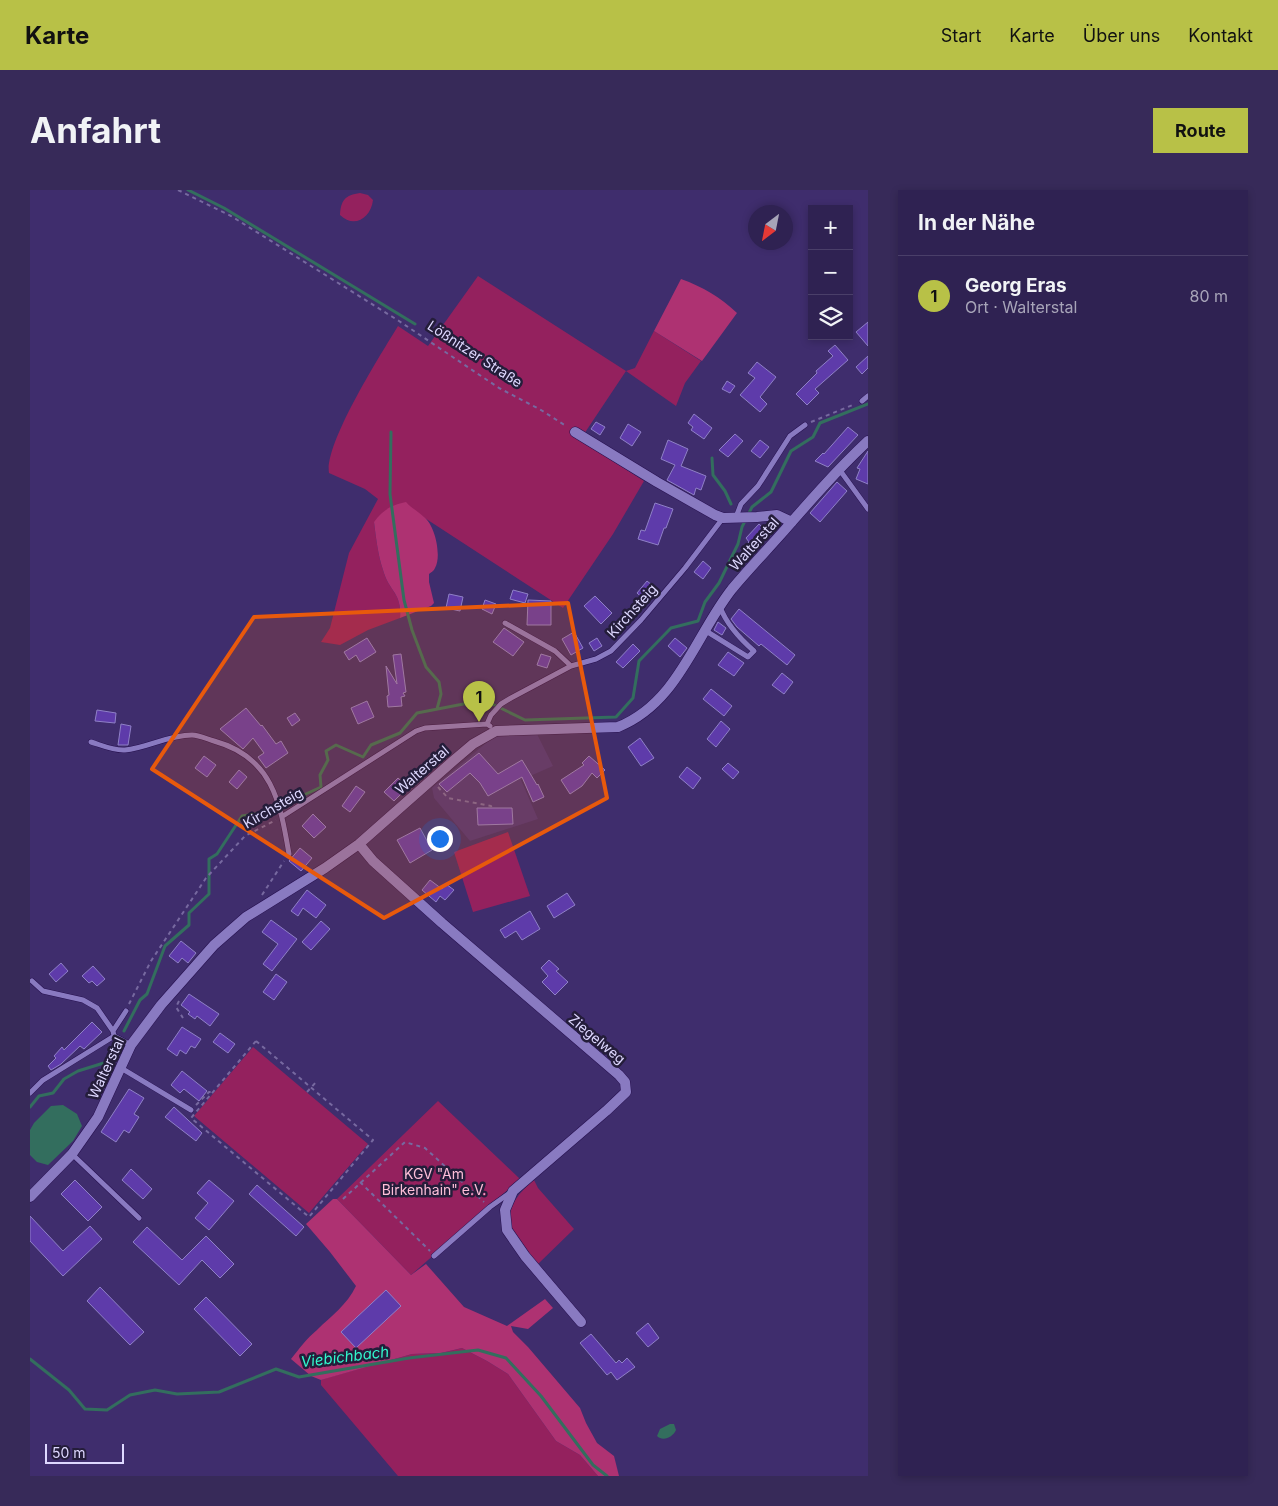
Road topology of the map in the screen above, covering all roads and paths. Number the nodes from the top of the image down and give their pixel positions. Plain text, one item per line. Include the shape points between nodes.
1 (178, 190) edge
2 (868, 396) edge
3 (862, 401) joint
4 (805, 425) joint
5 (576, 432) joint
6 (868, 441) edge
7 (839, 468) junction
8 (868, 509) edge
9 (740, 517) junction
10 (723, 518) junction
11 (792, 522) junction
12 (720, 606) junction
13 (505, 623) dead end
14 (706, 631) junction
15 (571, 666) junction
16 (487, 724) junction
17 (496, 731) junction
18 (91, 742) dead end
19 (432, 779) junction
20 (492, 810) dead end
21 (282, 815) junction
22 (358, 844) junction
23 (289, 854) joint
24 (258, 909) junction
25 (32, 981) dead end
26 (126, 1011) joint
27 (114, 1034) junction
28 (131, 1045) junction
29 (120, 1068) junction
30 (317, 1081) dead end
31 (311, 1087) junction
32 (213, 1092) junction
33 (307, 1092) dead end
34 (30, 1094) edge
35 (191, 1110) joint
36 (72, 1154) junction
37 (360, 1182) junction
38 (513, 1191) junction
39 (30, 1197) edge
40 (343, 1199) dead end
41 (490, 1208) junction
42 (139, 1218) dead end
43 (434, 1256) joint
44 (581, 1322) dead end

1 - 5 path, Lößnitzer Straße via 231,216 499,388
2 - 3 lane
3 - 4 path
4 - 9 lane via 790,436 758,486 741,504
5 - 10 street
6 - 7 street, Walterstal
7 - 8 lane
7 - 11 street, Walterstal
9 - 10 street
9 - 11 street via 777,515
10 - 15 lane, Kirchsteig via 685,568 611,651
11 - 12 street, Walterstal
12 - 14 street, Walterstal
12 - 14 lane via 730,626 754,651 748,657
13 - 15 lane via 555,651
14 - 17 street, Walterstal via 654,706 631,722 618,727
15 - 16 lane, Kirchsteig via 501,704
16 - 17 lane
16 - 21 lane, Kirchsteig via 425,728
17 - 19 street, Walterstal via 473,744
18 - 21 lane via 124,750 193,735 225,744 248,756 270,781
19 - 20 path via 448,798 491,806
19 - 22 street, Walterstal
21 - 23 lane
21 - 26 path, Kirchsteig via 245,836 206,878 151,961
22 - 24 street, Walterstal
22 - 38 street, Ziegelweg via 442,923 625,1082 626,1092
23 - 24 path via 261,897
24 - 28 street, Walterstal via 220,940 190,972
25 - 27 lane via 43,991 83,1000 97,1008
26 - 27 lane
27 - 28 lane
27 - 34 lane via 43,1080
28 - 29 street, Walterstal
29 - 35 lane
29 - 36 street, Walterstal via 98,1117
30 - 31 path
31 - 32 path via 256,1041
31 - 32 path via 373,1140 308,1217 191,1118
31 - 33 path
32 - 35 path via 209,1092
36 - 39 street, Walterstal
36 - 42 lane
37 - 40 path
37 - 41 path via 405,1142 426,1148
37 - 43 path
38 - 41 lane
38 - 44 street via 505,1210 507,1230
41 - 43 lane

